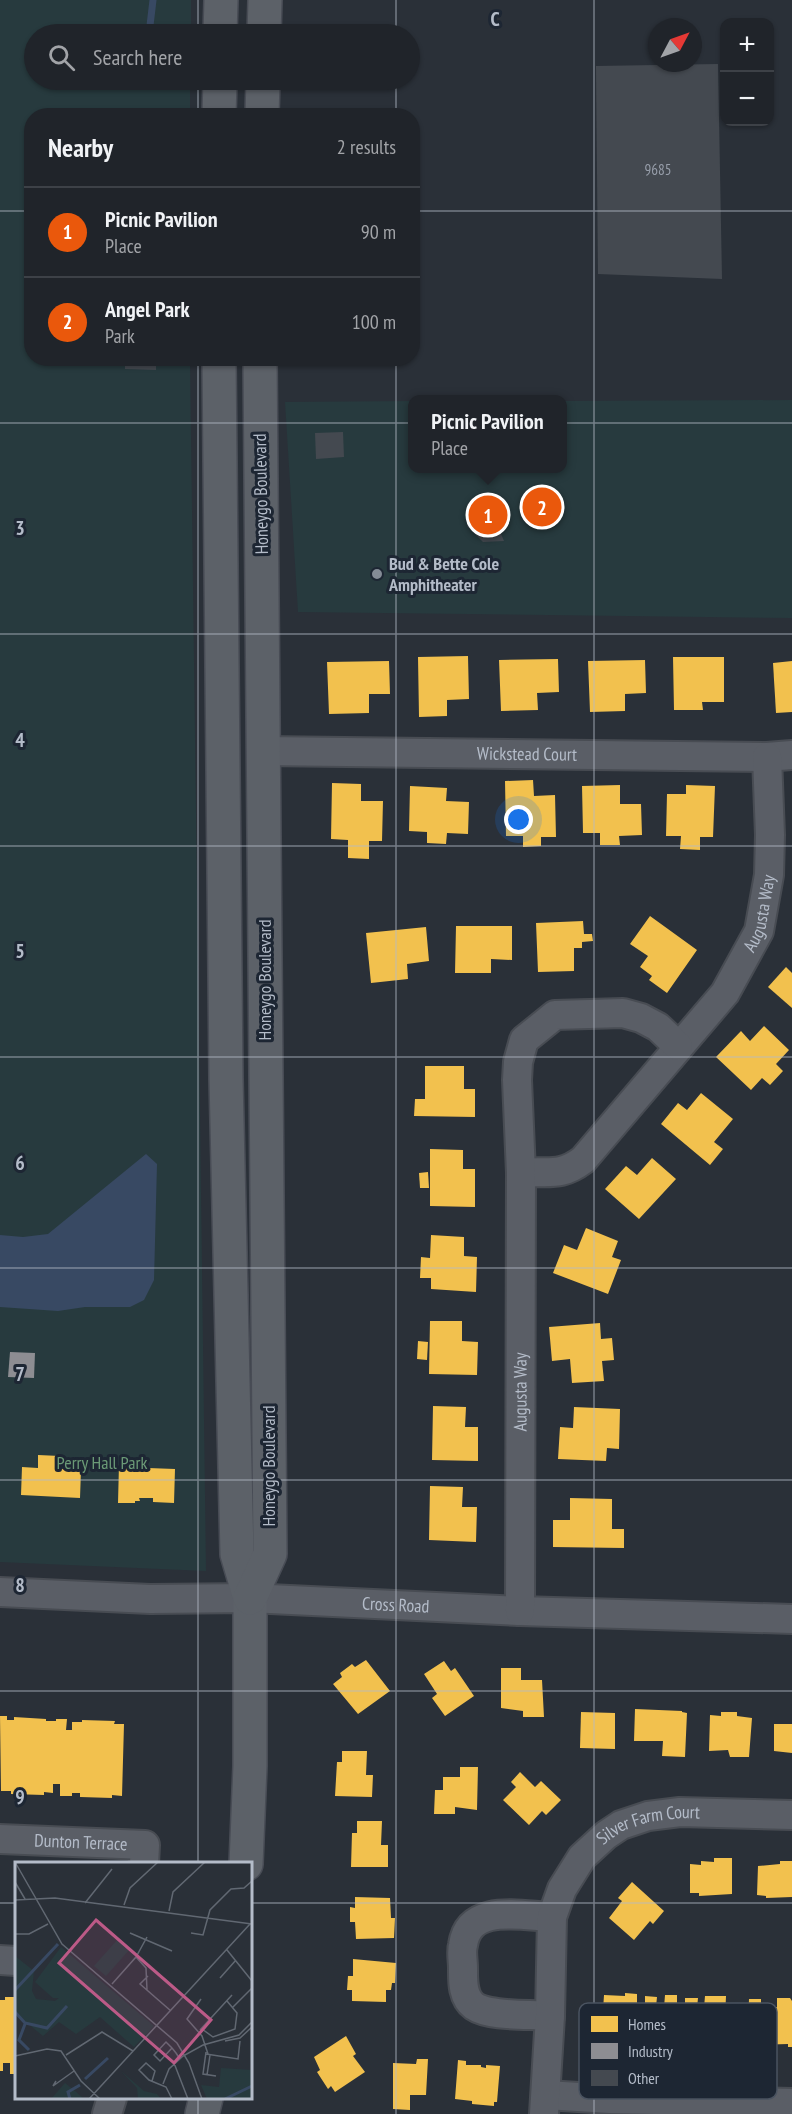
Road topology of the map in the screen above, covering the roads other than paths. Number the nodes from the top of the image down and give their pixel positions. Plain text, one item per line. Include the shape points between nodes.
1 (221, 0) edge
2 (265, 0) edge
3 (220, 24) edge
4 (264, 24) edge
5 (220, 90) edge
6 (263, 90) edge
7 (219, 108) edge
8 (262, 108) edge
9 (219, 366) edge
10 (260, 366) edge
11 (263, 751) junction
12 (780, 756) edge
13 (678, 1046) junction
14 (521, 1173) junction
15 (0, 1592) edge
16 (250, 1598) junction
17 (520, 1611) junction
18 (792, 1619) edge
19 (792, 1815) edge
20 (0, 1839) edge
21 (144, 1862) edge
22 (246, 1862) edge
23 (552, 1917) junction
24 (0, 1960) edge
25 (15, 1961) edge
26 (550, 2016) junction
27 (111, 2099) edge
28 (205, 2099) edge
29 (792, 2103) edge
30 (545, 2104) edge
31 (610, 2107) edge
32 (106, 2114) edge
33 (201, 2114) edge

1 - 3 main road
2 - 4 main road
5 - 7 main road
6 - 8 main road
9 - 16 main road, Honeygo Boulevard via 226,1079 237,1554
10 - 11 main road, Honeygo Boulevard
11 - 12 street, Wickstead Court
11 - 16 main road, Honeygo Boulevard via 270,1554
12 - 13 street, Augusta Way via 769,875 759,931 725,993
13 - 14 street, Augusta Way via 583,1160 569,1170
13 - 14 street, Augusta Way via 658,1027 623,1013 555,1015 534,1030 524,1040 518,1062
14 - 17 street, Augusta Way
15 - 16 street, Cross Road
16 - 17 street, Cross Road
16 - 22 main road, Honeygo Boulevard
17 - 18 street, Cross Road
19 - 23 street, Silver Farm Court via 680,1812 621,1825 582,1857 562,1889
20 - 21 street, Dunton Terrace via 145,1845
23 - 26 street, Silver Farm Court
23 - 26 street via 481,1917 468,1929 463,1944 463,1988 472,2005 488,2012
24 - 25 street
26 - 30 street, Silver Farm Court
27 - 32 street
28 - 33 main road
29 - 31 street
30 - 31 street

